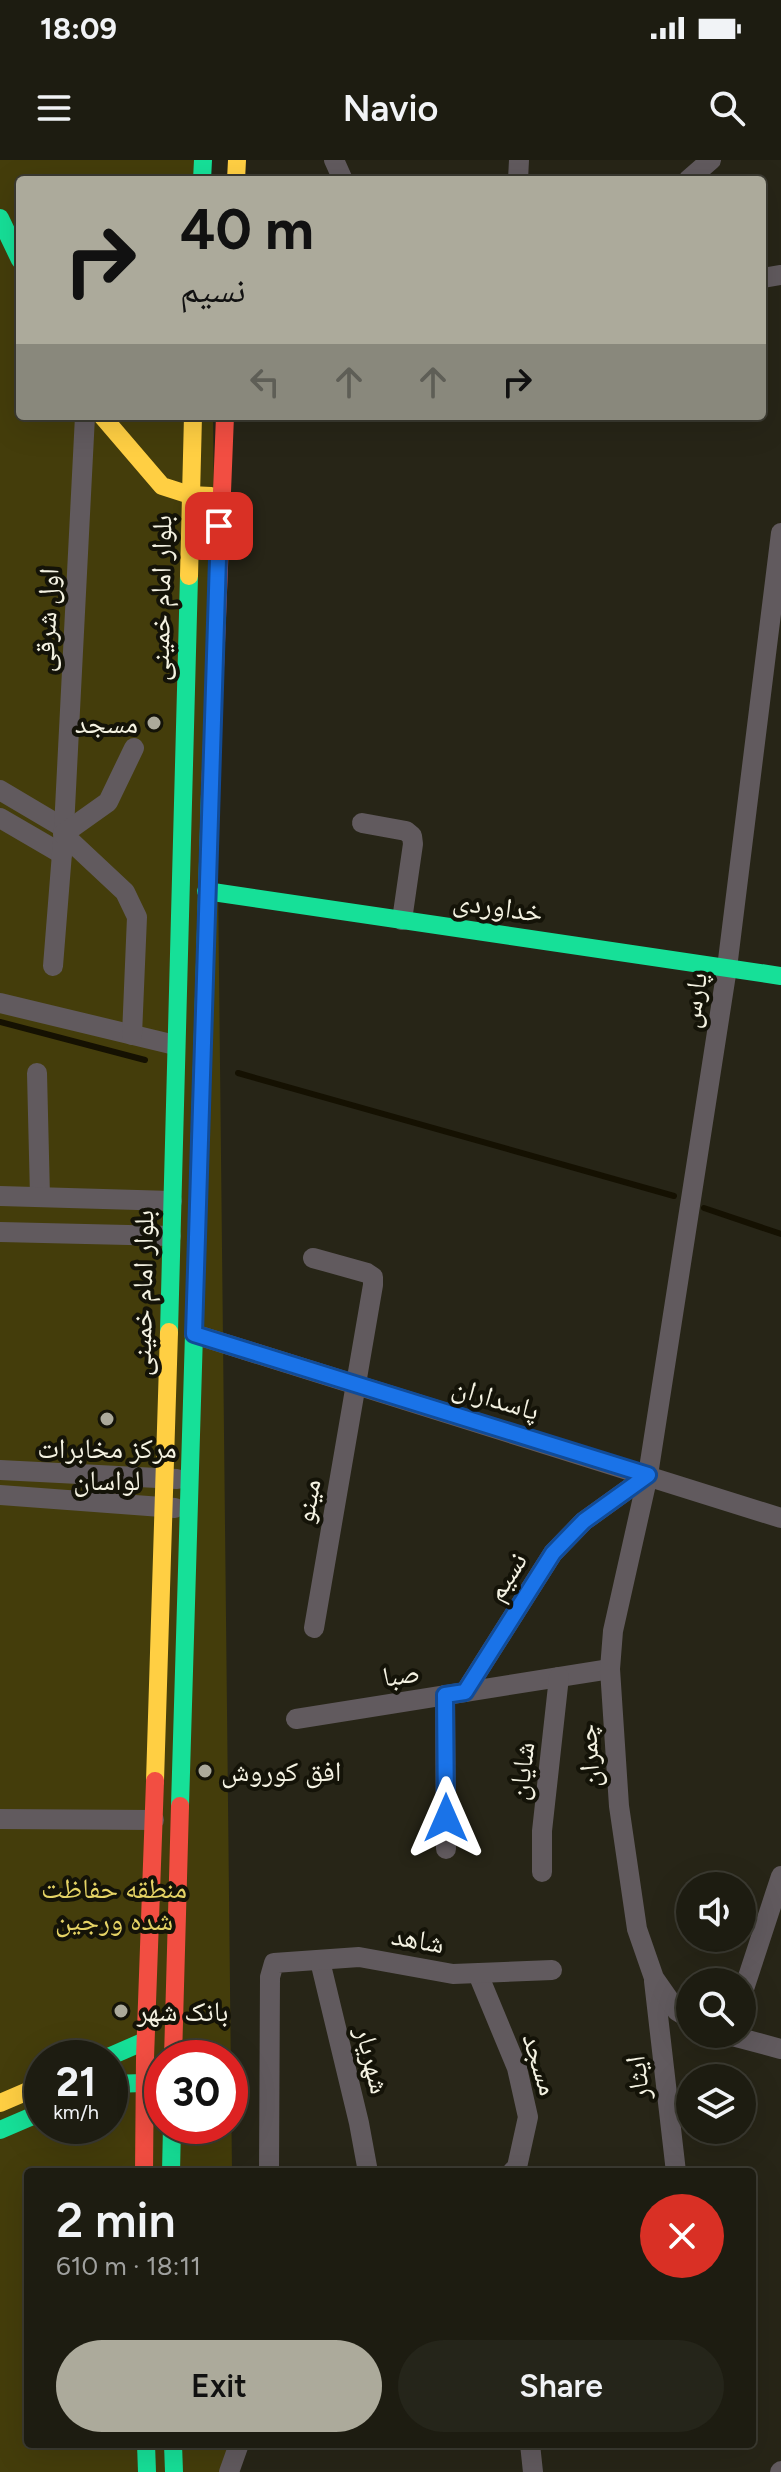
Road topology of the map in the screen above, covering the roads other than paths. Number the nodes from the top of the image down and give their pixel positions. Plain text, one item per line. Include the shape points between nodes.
1 (711, 160) edge
2 (693, 176) edge
3 (0, 218) edge
4 (16, 252) edge
5 (85, 420) edge
6 (105, 420) edge
7 (193, 420) edge
8 (225, 420) edge
9 (190, 495) junction
10 (220, 496) junction
11 (781, 533) edge
12 (134, 748) dead end
13 (0, 790) edge
14 (0, 818) edge
15 (362, 823) dead end
16 (63, 839) junction
17 (206, 891) junction
18 (402, 920) junction
19 (53, 966) dead end
20 (727, 968) junction
21 (781, 976) edge
22 (0, 1003) edge
23 (132, 1035) junction
24 (175, 1045) junction
25 (37, 1073) dead end
26 (0, 1196) edge
27 (40, 1197) junction
28 (172, 1201) junction
29 (0, 1232) edge
30 (171, 1236) junction
31 (313, 1258) dead end
32 (194, 1334) junction
33 (356, 1384) junction
34 (0, 1470) edge
35 (648, 1475) junction
36 (165, 1479) junction
37 (189, 1480) junction
38 (0, 1495) edge
39 (164, 1507) junction
40 (187, 1509) junction
41 (781, 1518) edge
42 (314, 1628) dead end
43 (610, 1669) junction
44 (559, 1677) junction
45 (455, 1694) junction
46 (296, 1719) dead end
47 (0, 1819) edge
48 (154, 1820) junction
49 (446, 1849) dead end
50 (542, 1872) dead end
51 (781, 1876) edge
52 (320, 1961) junction
53 (751, 1968) edge
54 (552, 1970) dead end
55 (478, 1974) junction
56 (654, 1978) junction
57 (676, 2010) edge
58 (145, 2040) edge
59 (173, 2040) edge
60 (756, 2042) edge
61 (781, 2049) edge
62 (128, 2083) edge
63 (144, 2083) edge
64 (24, 2093) edge
65 (0, 2103) edge
66 (24, 2120) edge
67 (0, 2130) edge
68 (144, 2144) edge
69 (172, 2144) edge
70 (144, 2168) edge
71 (171, 2168) edge
72 (269, 2168) edge
73 (367, 2168) edge
74 (516, 2168) edge
75 (676, 2168) edge
76 (146, 2448) edge
77 (173, 2448) edge
78 (238, 2448) edge
79 (530, 2448) edge
80 (147, 2472) edge
81 (174, 2472) edge
82 (229, 2472) edge
83 (533, 2472) edge

1 - 2 street
3 - 4 main road
5 - 16 street, اول شرقی
6 - 9 main road via 162,486
7 - 9 main road, بلوار امام خمینی
8 - 10 main road, بلوار امام خمینی
9 - 10 main road
9 - 24 main road, بلوار امام خمینی
10 - 17 main road, بلوار امام خمینی
11 - 20 street, پارس
12 - 16 street via 108,802
13 - 16 street
14 - 16 street
15 - 18 street via 412,836
16 - 19 street, اول شرقی
16 - 23 street via 125,892 137,917
17 - 18 main road, خداوردی
17 - 32 main road, بلوار امام خمینی
18 - 20 main road, خداوردی
20 - 21 main road, خداوردی
20 - 35 street, پارس
22 - 23 street
23 - 24 street
24 - 28 main road, بلوار امام خمینی
25 - 27 street
26 - 27 street
27 - 28 street
28 - 30 main road, بلوار امام خمینی
29 - 30 street
30 - 36 main road, بلوار امام خمینی
31 - 33 street, مینو via 373,1277
32 - 33 street, پاسداران
32 - 37 main road, بلوار امام خمینی
33 - 35 street, پاسداران
33 - 42 street, مینو
34 - 36 street
35 - 41 street, پاسداران
35 - 43 street, چمران via 613,1631
35 - 45 street, نسیم via 584,1521 553,1553
36 - 37 street
36 - 39 main road, بلوار امام خمینی
37 - 40 main road, بلوار امام خمینی
38 - 39 street
39 - 40 street
39 - 48 main road, بلوار امام خمینی
40 - 59 main road, بلوار امام خمینی
43 - 44 street, صبا
43 - 56 street, چمران via 619,1806 637,1929
44 - 45 street, صبا
44 - 50 street, شایان
45 - 46 street, صبا
45 - 49 street
47 - 48 street
48 - 58 main road, بلوار امام خمینی
51 - 53 street
52 - 55 street, شاهد via 359,1957
52 - 72 street, شاهد via 274,1963 270,1977
52 - 73 street, شهریار
54 - 55 street, شاهد
55 - 74 street, مسجد via 517,2068 528,2117
56 - 57 street, چمران
56 - 75 street, ایثار
60 - 61 street
62 - 63 main road
64 - 65 main road
66 - 67 main road
68 - 70 main road, بلوار امام خمینی
69 - 71 main road
76 - 80 main road
77 - 81 main road
78 - 82 street
79 - 83 street

